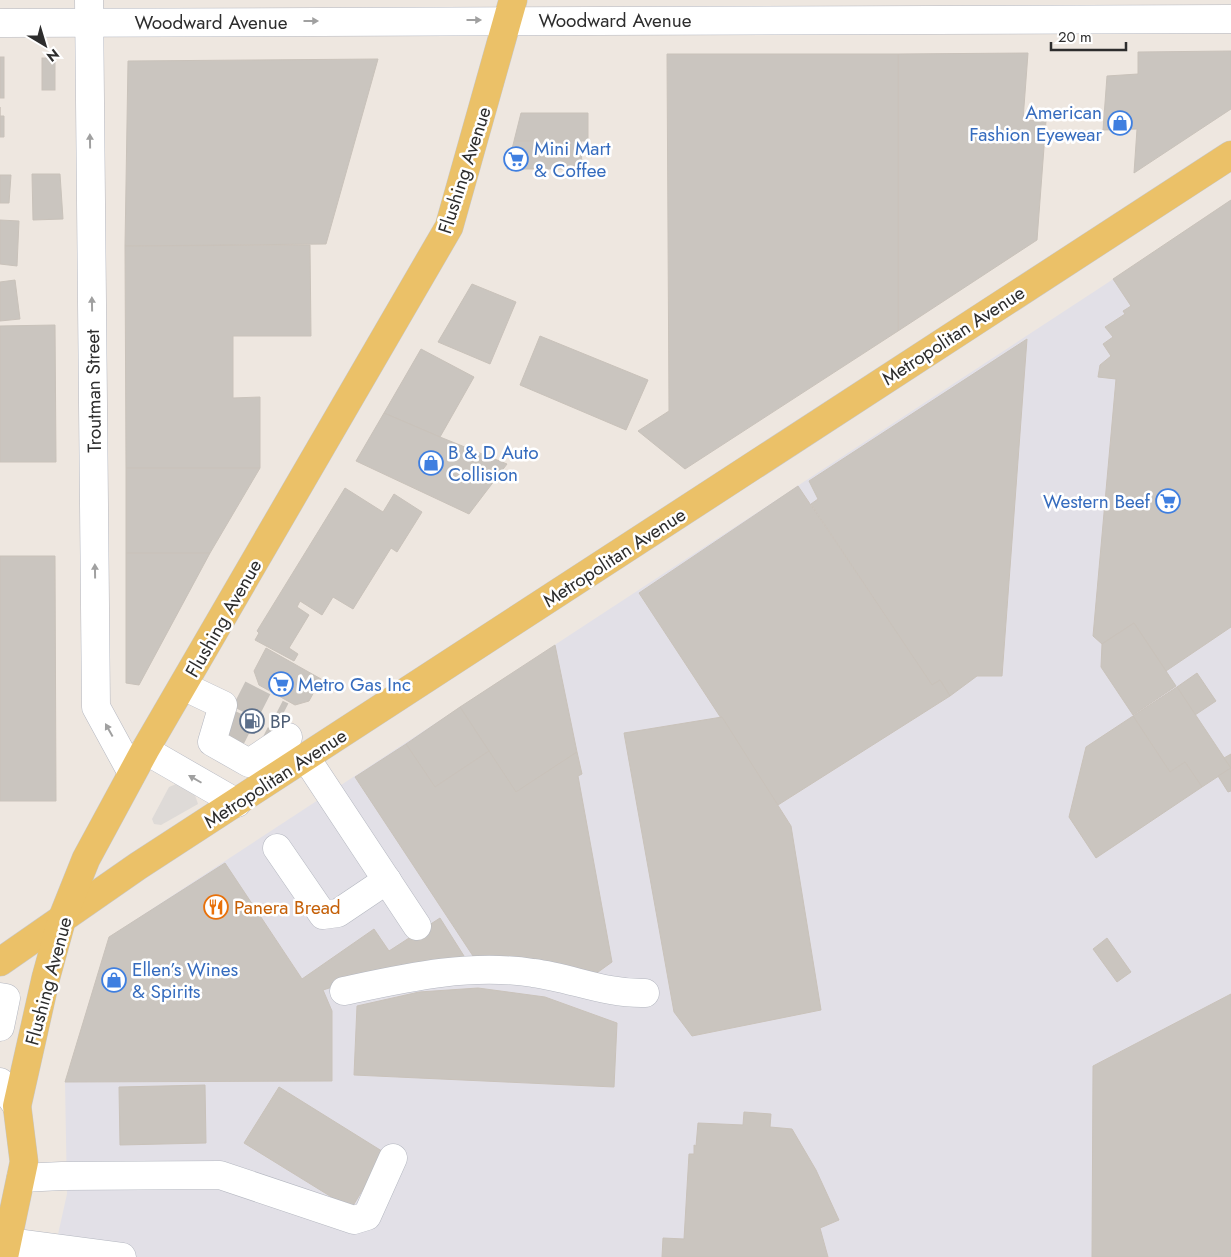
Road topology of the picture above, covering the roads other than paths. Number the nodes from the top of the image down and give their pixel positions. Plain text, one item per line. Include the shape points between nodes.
1 (1018, 9) edge
2 (510, 10) edge
3 (642, 10) edge
4 (89, 11) edge
5 (1231, 19) edge
6 (0, 23) edge
7 (1231, 155) edge
8 (183, 686) junction
9 (310, 755) junction
10 (139, 762) junction
11 (237, 803) junction
12 (277, 848) dead end
13 (387, 880) junction
14 (62, 919) junction
15 (417, 926) dead end
16 (0, 962) edge
17 (344, 992) dead end
18 (645, 993) dead end
19 (0, 997) edge
20 (0, 1027) edge
21 (0, 1082) edge
22 (17, 1106) junction
23 (393, 1158) dead end
24 (21, 1178) junction
25 (6, 1249) edge
26 (122, 1257) edge

1 - 3 street, Woodward Avenue
1 - 5 street, Woodward Avenue
2 - 3 street, Woodward Avenue
4 -> 2 street, Woodward Avenue
2 - 8 main road, Flushing Avenue via 449,227
4 - 6 street, Woodward Avenue
10 -> 4 street, Troutman Street via 96,708
7 - 9 main road, Metropolitan Avenue
8 - 9 street via 229,707 212,742 249,763 278,732
8 - 10 main road, Flushing Avenue
9 - 11 main road, Metropolitan Avenue
9 - 13 street
11 -> 10 street
10 - 14 main road, Flushing Avenue via 86,859
11 - 14 main road, Metropolitan Avenue
12 - 13 street via 323,915 338,913
13 - 15 street
14 - 16 main road, Metropolitan Avenue
14 - 22 main road, Flushing Avenue
17 - 18 street via 407,978 477,970 533,973 608,991
19 - 20 street via 6,998
21 - 22 street
22 - 24 main road, Flushing Avenue via 24,1162
23 - 24 street via 367,1216 354,1220 220,1175
24 - 25 main road, Flushing Avenue
25 - 26 street

